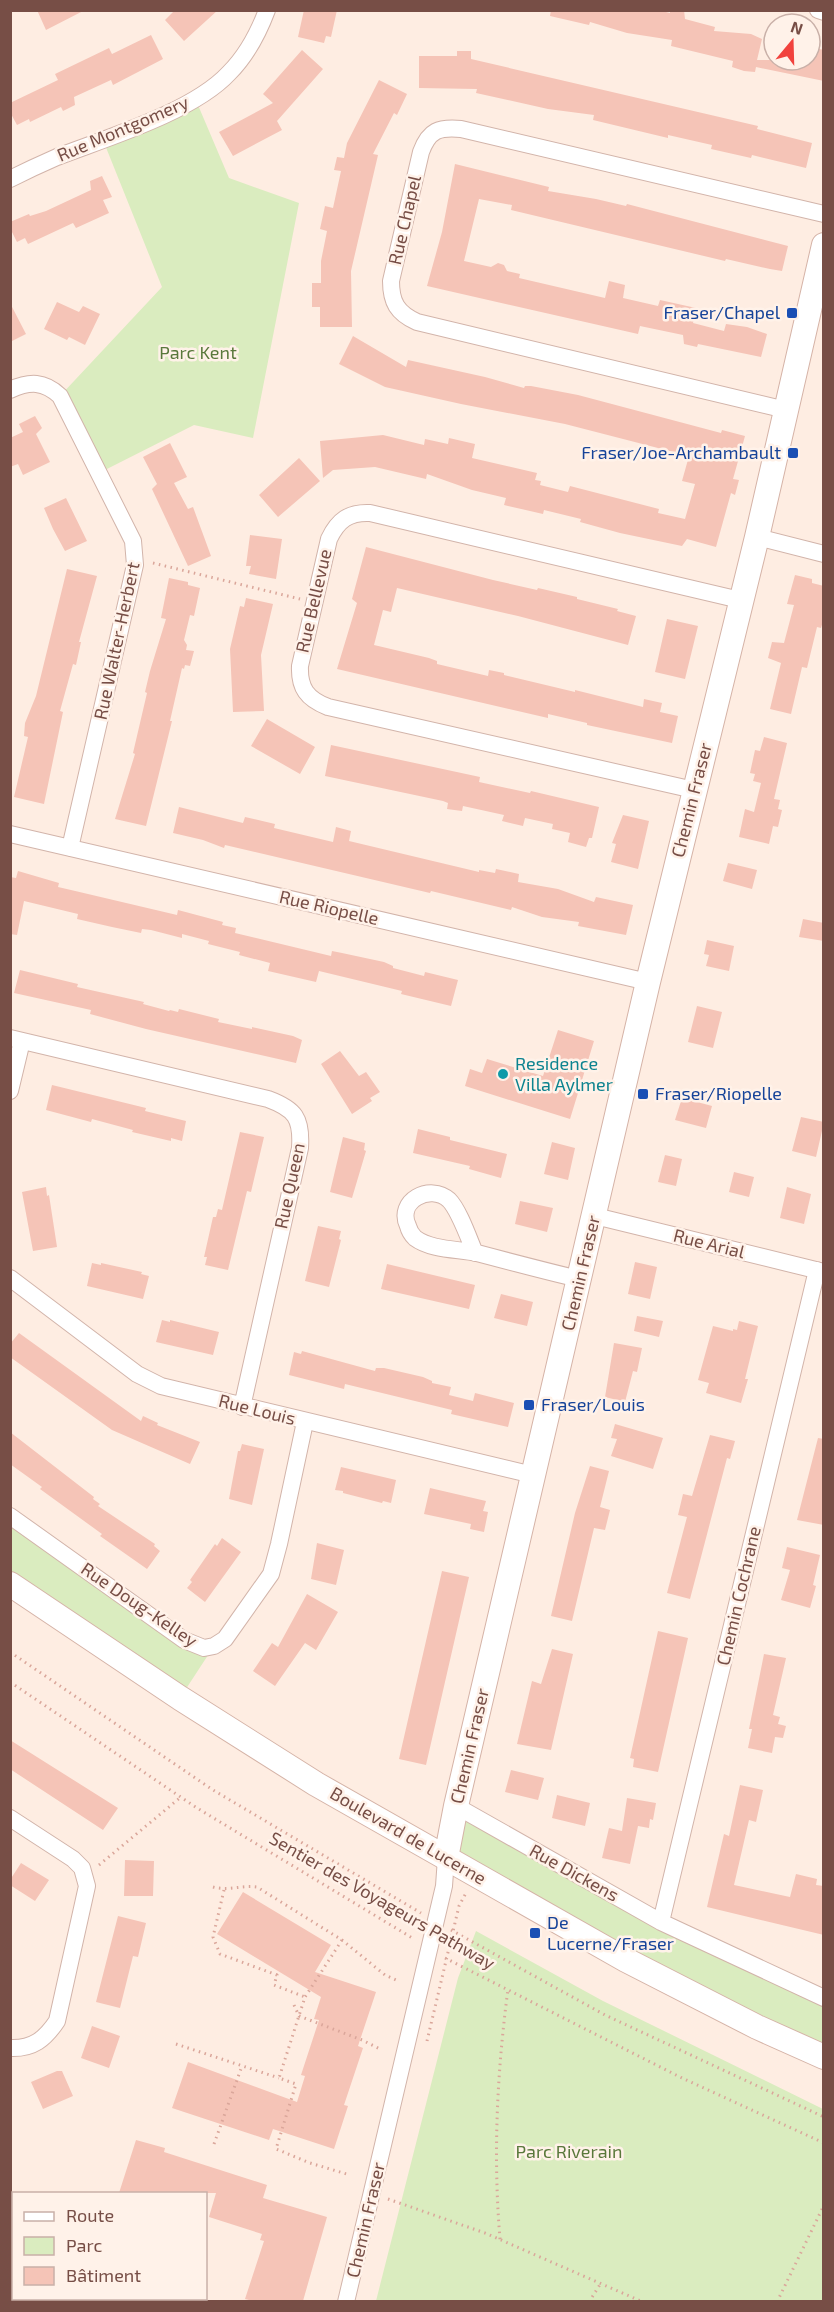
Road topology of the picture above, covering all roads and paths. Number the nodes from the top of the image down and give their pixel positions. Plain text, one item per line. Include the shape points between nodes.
1 (267, 10) edge
2 (818, 10) edge
3 (824, 12) edge
4 (10, 178) edge
5 (824, 214) edge
6 (824, 245) edge
7 (10, 390) edge
8 (786, 410) junction
9 (757, 537) junction
10 (824, 554) edge
11 (153, 563) dead end
12 (740, 600) junction
13 (314, 602) junction
14 (694, 790) junction
15 (10, 834) edge
16 (70, 848) junction
17 (648, 982) junction
18 (16, 1039) edge
19 (10, 1091) edge
20 (594, 1216) junction
21 (475, 1253) dead end
22 (820, 1271) edge
23 (10, 1278) edge
24 (579, 1279) junction
25 (242, 1407) junction
26 (306, 1422) junction
27 (533, 1475) junction
28 (10, 1516) edge
29 (10, 1584) edge
30 (10, 1652) edge
31 (10, 1682) edge
32 (181, 1797) junction
33 (456, 1806) junction
34 (10, 1818) edge
35 (446, 1858) junction
36 (86, 1876) junction
37 (213, 1887) dead end
38 (224, 1890) junction
39 (435, 1920) junction
40 (661, 1922) junction
41 (342, 1940) junction
42 (428, 1948) junction
43 (396, 1980) dead end
44 (508, 1989) junction
45 (305, 1997) junction
46 (824, 1998) edge
47 (294, 2006) dead end
48 (299, 2016) junction
49 (176, 2044) dead end
50 (10, 2048) edge
51 (380, 2049) dead end
52 (824, 2057) edge
53 (242, 2066) junction
54 (279, 2078) junction
55 (824, 2117) edge
56 (824, 2143) edge
57 (214, 2144) dead end
58 (350, 2175) dead end
59 (387, 2198) dead end
60 (824, 2205) edge
61 (500, 2239) junction
62 (602, 2283) junction
63 (346, 2301) edge
64 (589, 2301) edge
65 (643, 2301) edge
66 (777, 2301) edge

1 - 4 street, Rue Montgomery via 241,60 213,87 163,115
2 - 3 street
5 - 8 street, Rue Chapel via 461,129 441,128 425,141 421,152 391,281 398,311 417,322
6 - 8 street, Chemin Fraser
7 - 16 street, Rue Walter-Herbert via 31,382 51,388 60,396 136,553
8 - 9 street, Chemin Fraser
9 - 10 street
9 - 12 street, Chemin Fraser
11 - 13 path
12 - 13 street, Rue Bellevue via 358,513 340,521 329,539
12 - 14 street, Chemin Fraser
13 - 14 street, Rue Bellevue via 299,678 316,702
14 - 17 street, Chemin Fraser
15 - 16 street, Rue Riopelle
16 - 17 street, Rue Riopelle
17 - 20 street, Chemin Fraser
18 - 19 street
18 - 25 street, Rue Queen via 268,1099 291,1110 298,1120 300,1148
20 - 22 street, Rue Arial
20 - 24 street, Chemin Fraser
21 - 24 street
22 - 40 street, Chemin Cochrane
23 - 25 street, Rue Louis via 149,1381
24 - 27 street, Chemin Fraser
25 - 26 street, Rue Louis
26 - 27 street, Rue Louis
26 - 28 street, Rue Doug-Kelley via 271,1574 234,1629 214,1646 204,1648 184,1640
27 - 33 street, Chemin Fraser
29 - 35 street, Boulevard de Lucerne via 297,1772
30 - 39 path via 213,1790
31 - 32 path, Sentier des Voyageurs Pathway
32 - 36 path
32 - 42 path, Sentier des Voyageurs Pathway
33 - 35 street, Chemin Fraser
33 - 40 street, Rue Dickens
34 - 36 street via 73,1858
35 - 39 street, Chemin Fraser
35 - 52 street, Boulevard de Lucerne via 626,1960
36 - 50 street via 87,1897 57,2021 38,2043
37 - 38 path
38 - 41 path via 241,1885 257,1887
38 - 45 path via 213,1937 220,1954 277,1976 274,1985
39 - 42 street, Chemin Fraser
39 - 55 path via 605,2015
40 - 46 street, Rue Dickens
41 - 43 path
41 - 45 path
42 - 44 path, Sentier des Voyageurs Pathway
42 - 63 street, Chemin Fraser
44 - 56 path, Sentier des Voyageurs Pathway via 682,2078
44 - 61 path via 497,2111
45 - 48 path
47 - 48 path
48 - 51 path
48 - 54 path
49 - 53 path
53 - 54 path
53 - 57 path
54 - 58 path via 296,2084 276,2149
59 - 61 path
60 - 66 path
61 - 62 path
62 - 64 path
62 - 65 path

